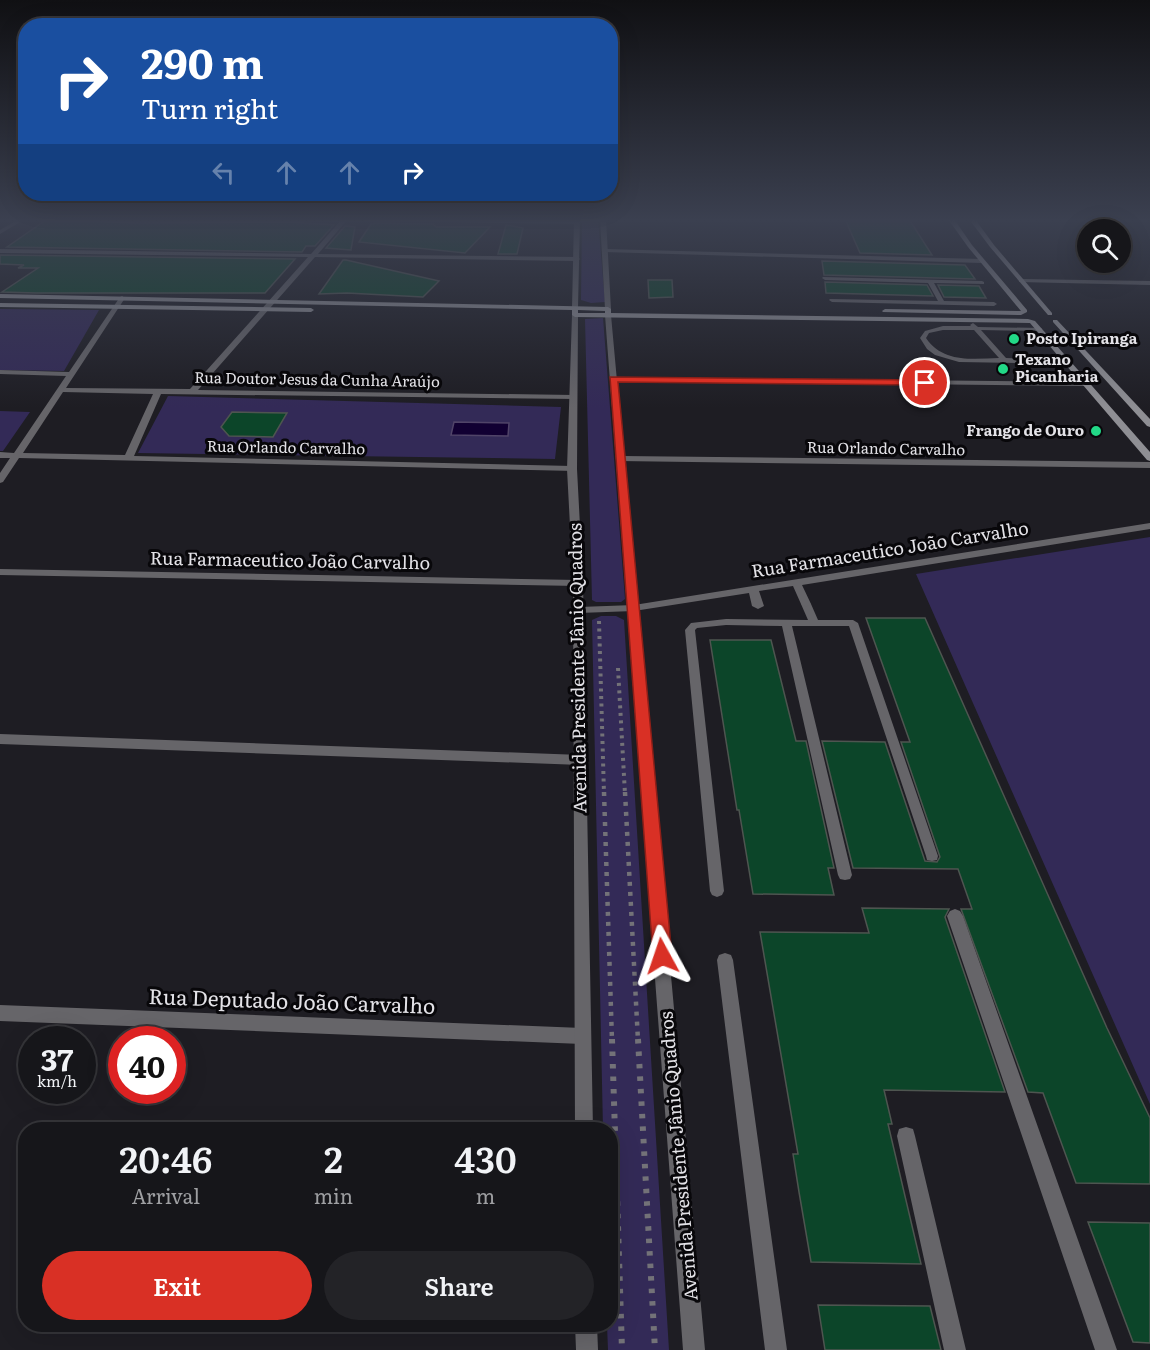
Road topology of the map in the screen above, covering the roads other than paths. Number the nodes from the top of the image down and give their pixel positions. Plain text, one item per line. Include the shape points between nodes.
1 (289, 282) edge
2 (576, 282) edge
3 (607, 282) edge
4 (876, 282) edge
5 (931, 282) edge
6 (956, 282) edge
7 (999, 282) edge
8 (1022, 282) edge
9 (1086, 282) edge
10 (982, 283) dead end
11 (1150, 283) edge
12 (0, 296) edge
13 (122, 298) junction
14 (832, 300) dead end
15 (272, 301) junction
16 (942, 302) junction
17 (994, 304) dead end
18 (0, 305) edge
19 (114, 306) junction
20 (884, 306) junction
21 (264, 310) junction
22 (575, 311) junction
23 (608, 312) junction
24 (1023, 312) junction
25 (1050, 314) junction
26 (969, 320) junction
27 (1056, 321) junction
28 (1033, 324) junction
29 (975, 328) junction
30 (1004, 360) junction
31 (1069, 362) junction
32 (0, 372) edge
33 (70, 374) junction
34 (614, 379) junction
35 (1088, 384) junction
36 (60, 390) junction
37 (158, 391) junction
38 (192, 392) junction
39 (574, 397) junction
40 (1150, 424) edge
41 (0, 455) edge
42 (15, 455) junction
43 (128, 458) junction
44 (1150, 458) edge
45 (622, 459) junction
46 (1150, 465) edge
47 (572, 469) junction
48 (0, 480) edge
49 (1150, 526) edge
50 (0, 572) edge
51 (796, 582) junction
52 (578, 583) junction
53 (753, 588) junction
54 (806, 604) joint
55 (758, 606) joint
56 (634, 608) junction
57 (579, 610) junction
58 (763, 622) junction
59 (815, 622) junction
60 (786, 623) junction
61 (0, 738) edge
62 (581, 760) junction
63 (933, 856) dead end
64 (845, 875) dead end
65 (717, 891) dead end
66 (956, 916) dead end
67 (725, 960) dead end
68 (0, 1013) edge
69 (582, 1036) junction
70 (584, 1122) edge
71 (906, 1136) dead end
72 (586, 1332) edge
73 (587, 1350) edge
74 (694, 1350) edge
75 (776, 1350) edge
76 (955, 1350) edge
77 (1106, 1350) edge

1 - 15 street
2 - 22 street, Avenida Presidente Jânio Quadros
3 - 23 street, Avenida Presidente Jânio Quadros
4 - 20 lane
5 - 16 lane
6 - 10 lane
7 - 24 main road
8 - 25 main road
9 - 11 street
12 - 13 main road
13 - 15 main road
13 - 19 street
14 - 20 lane
15 - 21 street
15 - 22 main road
16 - 17 lane
16 - 20 lane
18 - 19 main road
19 - 21 main road
19 - 33 street
20 - 23 main road
20 - 24 main road
21 - 22 main road
21 - 38 street
22 - 23 main road
22 - 39 street, Avenida Presidente Jânio Quadros
23 - 26 main road
23 - 34 street, Avenida Presidente Jânio Quadros
24 - 25 main road
24 - 28 main road via 1021,316
25 - 27 main road
26 - 28 main road
26 - 29 lane
27 - 28 main road
27 - 40 main road
28 - 29 lane
28 - 31 main road
29 - 30 lane
29 - 30 lane via 935,329 923,338 938,355 949,358
30 - 31 lane
31 - 35 main road
32 - 33 street
33 - 36 street
34 - 35 street
34 - 45 street, Avenida Presidente Jânio Quadros
35 - 44 main road
36 - 37 street, Rua Doutor Jesus da Cunha Araújo
36 - 42 street
37 - 38 street, Rua Doutor Jesus da Cunha Araújo
37 - 43 street
38 - 39 street, Rua Doutor Jesus da Cunha Araújo
39 - 47 street, Avenida Presidente Jânio Quadros
41 - 42 street, Rua Orlando Carvalho
42 - 43 street, Rua Orlando Carvalho
42 - 48 street
43 - 47 street, Rua Orlando Carvalho
45 - 46 street, Rua Orlando Carvalho
45 - 56 street, Avenida Presidente Jânio Quadros
47 - 52 street, Avenida Presidente Jânio Quadros
49 - 51 street, Rua Farmaceutico João Carvalho
50 - 52 street, Rua Farmaceutico João Carvalho
51 - 53 street, Rua Farmaceutico João Carvalho
51 - 54 street
52 - 57 street, Avenida Presidente Jânio Quadros
53 - 55 street
53 - 56 street, Rua Farmaceutico João Carvalho
54 - 59 lane
55 - 58 lane
56 - 57 street, Rua Farmaceutico João Carvalho
56 - 74 street, Avenida Presidente Jânio Quadros
57 - 62 street, Avenida Presidente Jânio Quadros
58 - 60 lane
58 - 65 lane via 694,625 690,630
59 - 60 lane
59 - 63 lane via 853,622
60 - 64 lane
61 - 62 street
62 - 69 street, Avenida Presidente Jânio Quadros
66 - 77 street
67 - 75 street
68 - 69 street, Rua Deputado João Carvalho
69 - 70 street, Avenida Presidente Jânio Quadros
71 - 76 street
72 - 73 street

